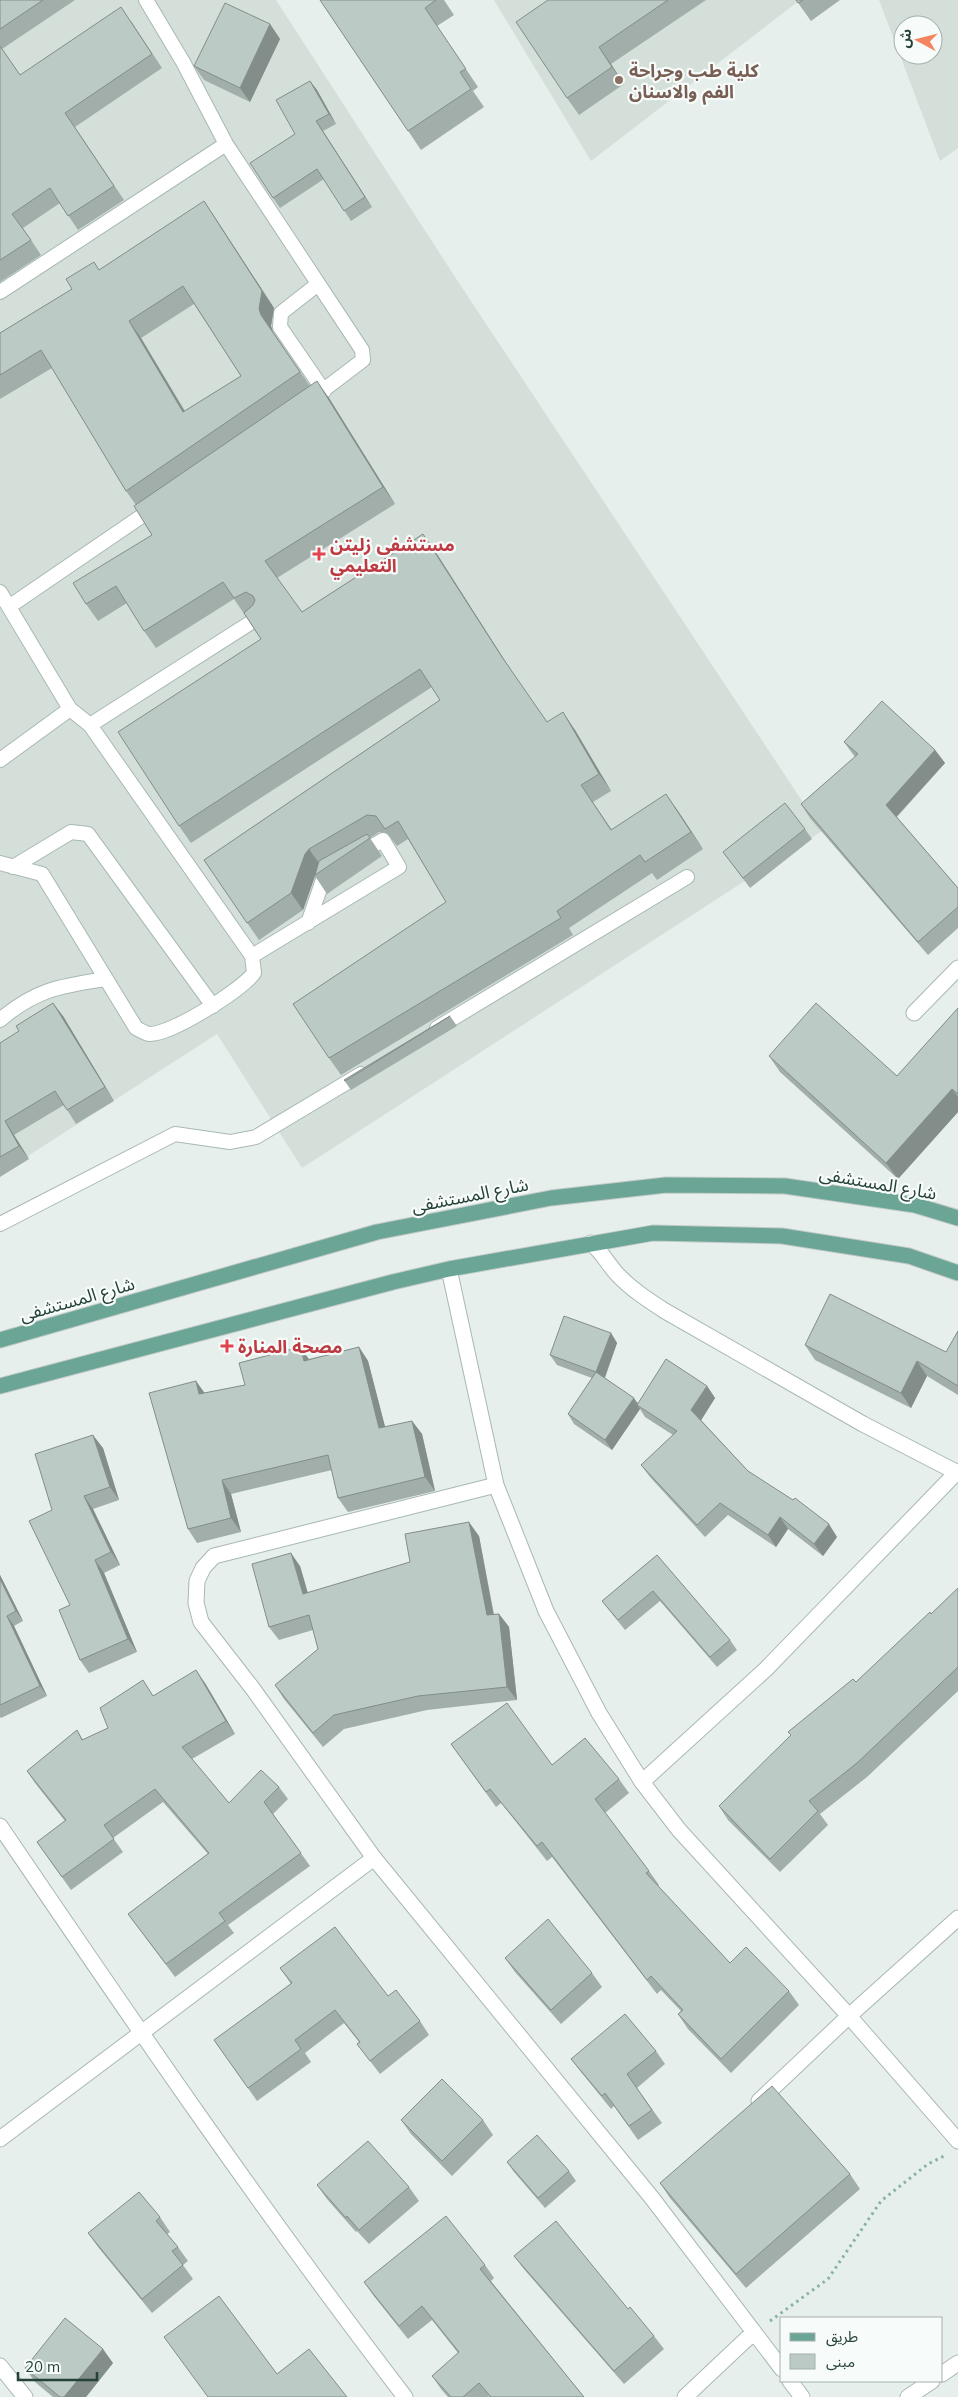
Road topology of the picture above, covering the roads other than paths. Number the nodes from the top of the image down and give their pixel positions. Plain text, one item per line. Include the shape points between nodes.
1 (146, 0) edge
2 (226, 144) junction
3 (318, 284) junction
4 (0, 292) edge
5 (324, 391) junction
6 (300, 407) edge
7 (163, 501) edge
8 (0, 592) edge
9 (10, 606) junction
10 (258, 618) edge
11 (70, 709) junction
12 (90, 725) junction
13 (0, 760) edge
14 (6, 865) edge
15 (687, 877) dead end
16 (308, 923) junction
17 (252, 956) junction
18 (958, 968) edge
19 (106, 979) junction
20 (213, 1006) junction
21 (914, 1013) dead end
22 (0, 1020) edge
23 (425, 1035) edge
24 (374, 1066) edge
25 (958, 1218) edge
26 (0, 1224) edge
27 (591, 1243) junction
28 (449, 1270) junction
29 (958, 1273) edge
30 (0, 1340) edge
31 (0, 1386) edge
32 (958, 1472) edge
33 (496, 1485) junction
34 (642, 1782) junction
35 (0, 1826) edge
36 (374, 1858) junction
37 (958, 1918) edge
38 (849, 2016) junction
39 (141, 2034) junction
40 (748, 2112) edge
41 (0, 2139) edge
42 (954, 2147) edge
43 (666, 2185) edge
44 (652, 2198) junction
45 (754, 2332) junction
46 (958, 2363) edge
47 (0, 2366) edge
48 (780, 2366) edge
49 (943, 2373) edge
50 (791, 2382) edge
51 (930, 2382) edge
52 (25, 2397) edge
53 (405, 2397) edge
54 (685, 2397) edge
55 (802, 2397) edge
56 (908, 2397) edge

1 - 2 lane
2 - 3 lane
2 - 4 lane
3 - 5 lane via 281,313 280,326
3 - 5 lane via 364,355 363,360
5 - 6 lane
7 - 9 lane
8 - 9 lane
9 - 11 lane
10 - 12 lane
11 - 12 lane
11 - 13 lane
12 - 17 lane
14 - 19 lane via 42,874
14 - 20 lane via 71,832 88,834
15 - 23 lane
16 - 16 lane via 399,867 383,840 325,874
16 - 17 lane
17 - 20 lane via 254,974
18 - 21 street
19 - 20 lane via 136,1028 149,1034 161,1032
19 - 22 lane via 58,987 34,995
24 - 26 lane via 256,1137 230,1142 175,1134
25 - 30 main road, شارع المستشفى via 915,1205 785,1186 666,1185 551,1198 377,1232
27 - 28 main road
27 - 29 main road via 653,1233 782,1236 909,1256
27 - 32 street via 636,1292 664,1311 863,1424
28 - 31 main road
28 - 33 street
32 - 34 street via 766,1669
33 - 34 street via 546,1611 599,1713
33 - 36 street via 214,1556 197,1581 196,1603 201,1622
34 - 38 street via 679,1830
35 - 39 street
36 - 39 street
36 - 44 street
37 - 38 street
38 - 40 street
38 - 42 street
39 - 41 street
39 - 53 street
43 - 44 street
44 - 45 street
45 - 48 street
45 - 54 street
46 - 49 street
47 - 52 street
50 - 55 street
51 - 56 street

